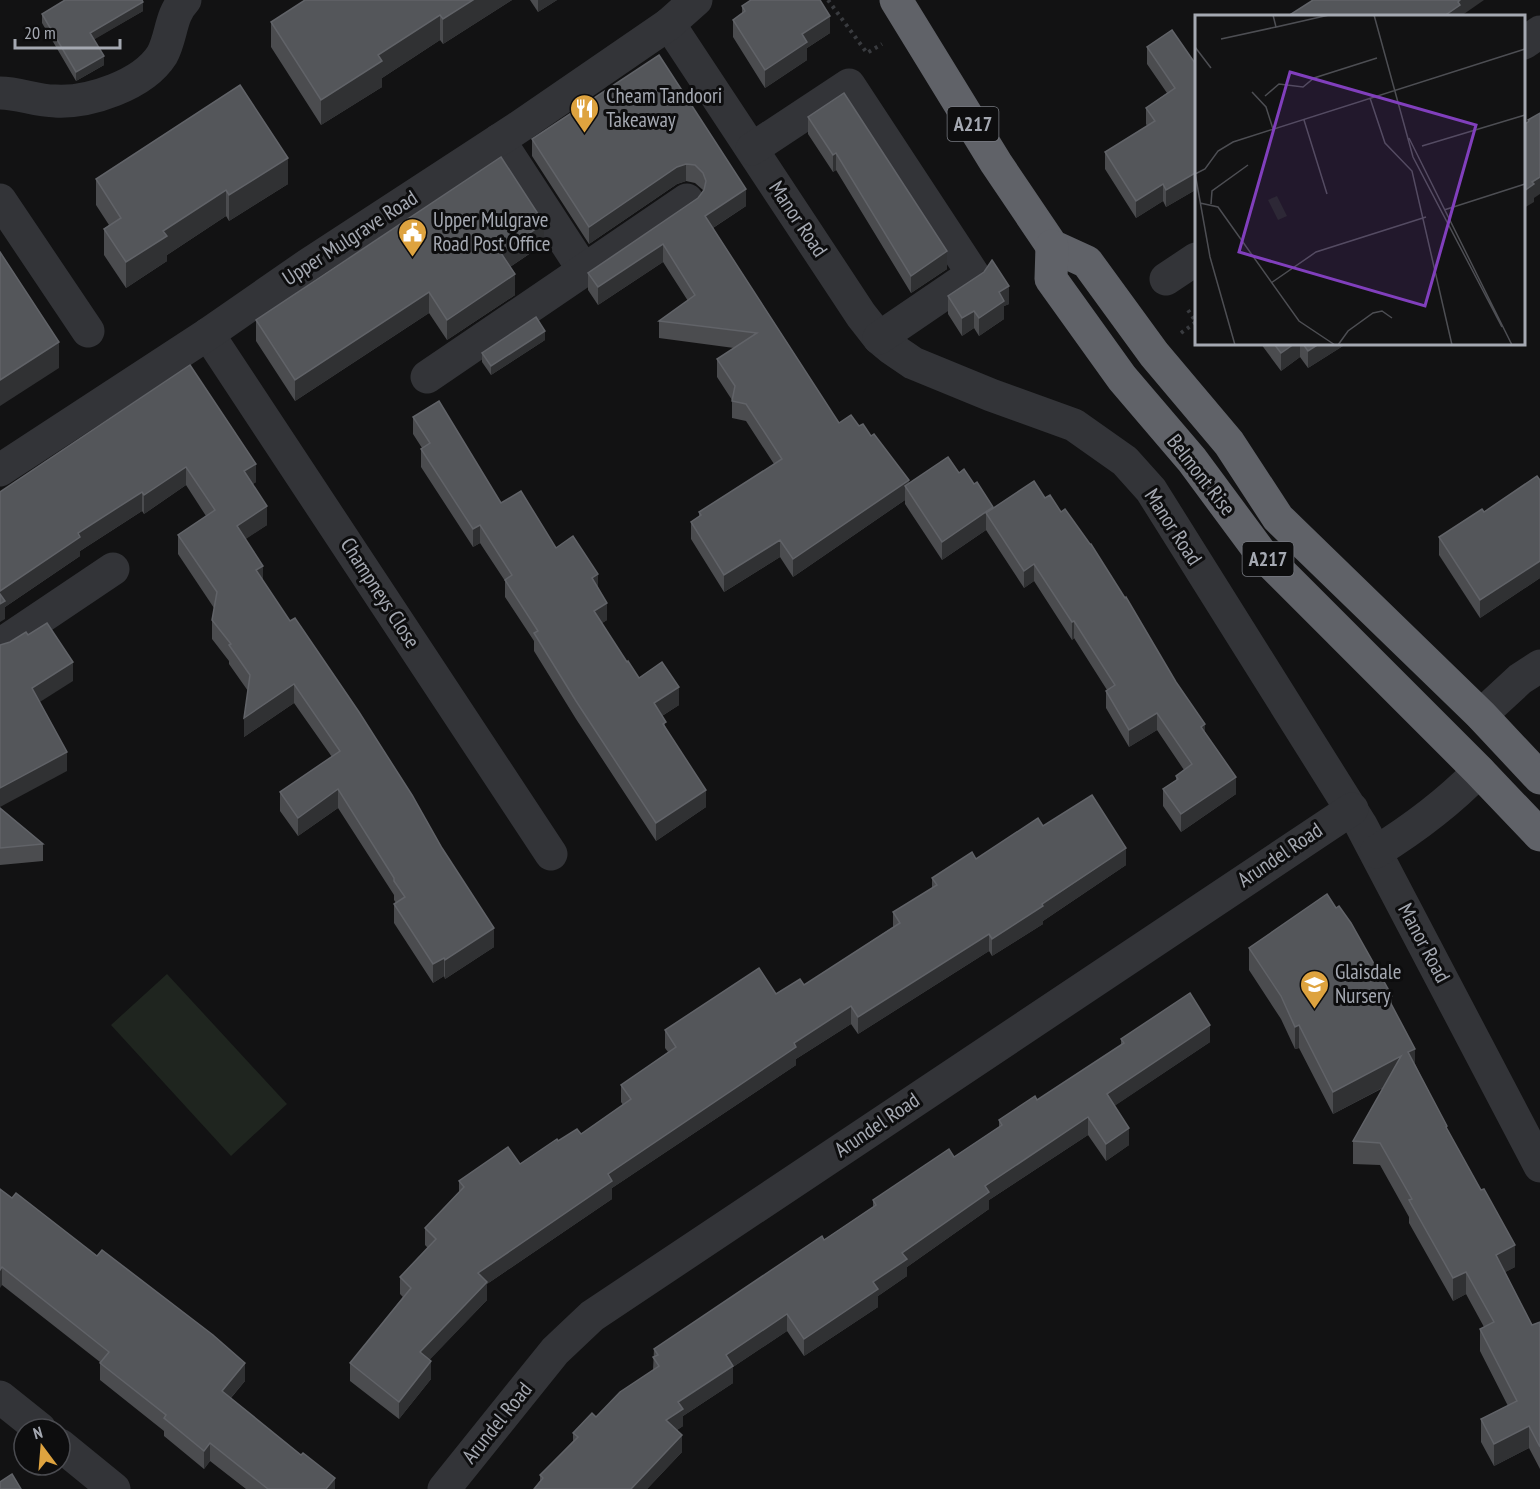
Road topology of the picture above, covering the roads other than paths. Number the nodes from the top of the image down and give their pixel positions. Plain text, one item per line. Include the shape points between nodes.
1 (185, 0) edge
2 (696, 0) edge
3 (896, 0) edge
4 (669, 24) junction
5 (1540, 32) edge
6 (1525, 42) edge
7 (0, 93) edge
8 (499, 140) junction
9 (752, 149) junction
10 (0, 200) edge
11 (687, 200) dead end
12 (1052, 246) junction
13 (1195, 260) edge
14 (584, 269) junction
15 (1166, 279) dead end
16 (88, 331) dead end
17 (208, 334) junction
18 (879, 338) junction
19 (427, 377) dead end
20 (0, 470) edge
21 (112, 569) dead end
22 (0, 645) edge
23 (1540, 666) edge
24 (1481, 715) junction
25 (1479, 771) junction
26 (1540, 778) edge
27 (1352, 809) junction
28 (1540, 835) edge
29 (1376, 852) junction
30 (551, 854) dead end
31 (1540, 1166) edge
32 (0, 1397) edge
33 (25, 1417) edge
34 (72, 1455) edge
35 (114, 1489) edge
36 (444, 1489) edge

1 - 7 street via 177,8 162,54 150,70 126,84 76,101
2 - 4 street, Upper Mulgrave Road
3 - 12 highway, A217
4 - 8 street, Upper Mulgrave Road
4 - 9 street, Manor Road
5 - 6 street
8 - 14 street
8 - 17 street, Upper Mulgrave Road
9 - 18 street, Manor Road
9 - 18 street via 849,85 973,274
10 - 16 street
11 - 14 street
12 - 24 highway, Belmont Rise / A217 via 1087,262 1154,354 1229,443 1278,518
12 - 25 highway, Belmont Rise / A217 via 1051,279 1122,378 1192,460 1260,552
13 - 15 street
14 - 19 street
17 - 20 street, Upper Mulgrave Road
17 - 30 street, Champneys Close
18 - 27 street, Manor Road via 913,363 1074,425 1125,461 1151,490
21 - 22 street
23 - 24 street
24 - 26 highway, Belmont Rise / A217
25 - 28 highway, Belmont Rise / A217
25 - 29 street via 1453,796
27 - 29 street, Manor Road
27 - 36 street, Arundel Road via 592,1316 555,1351
29 - 31 street, Manor Road
32 - 33 street
34 - 35 street

